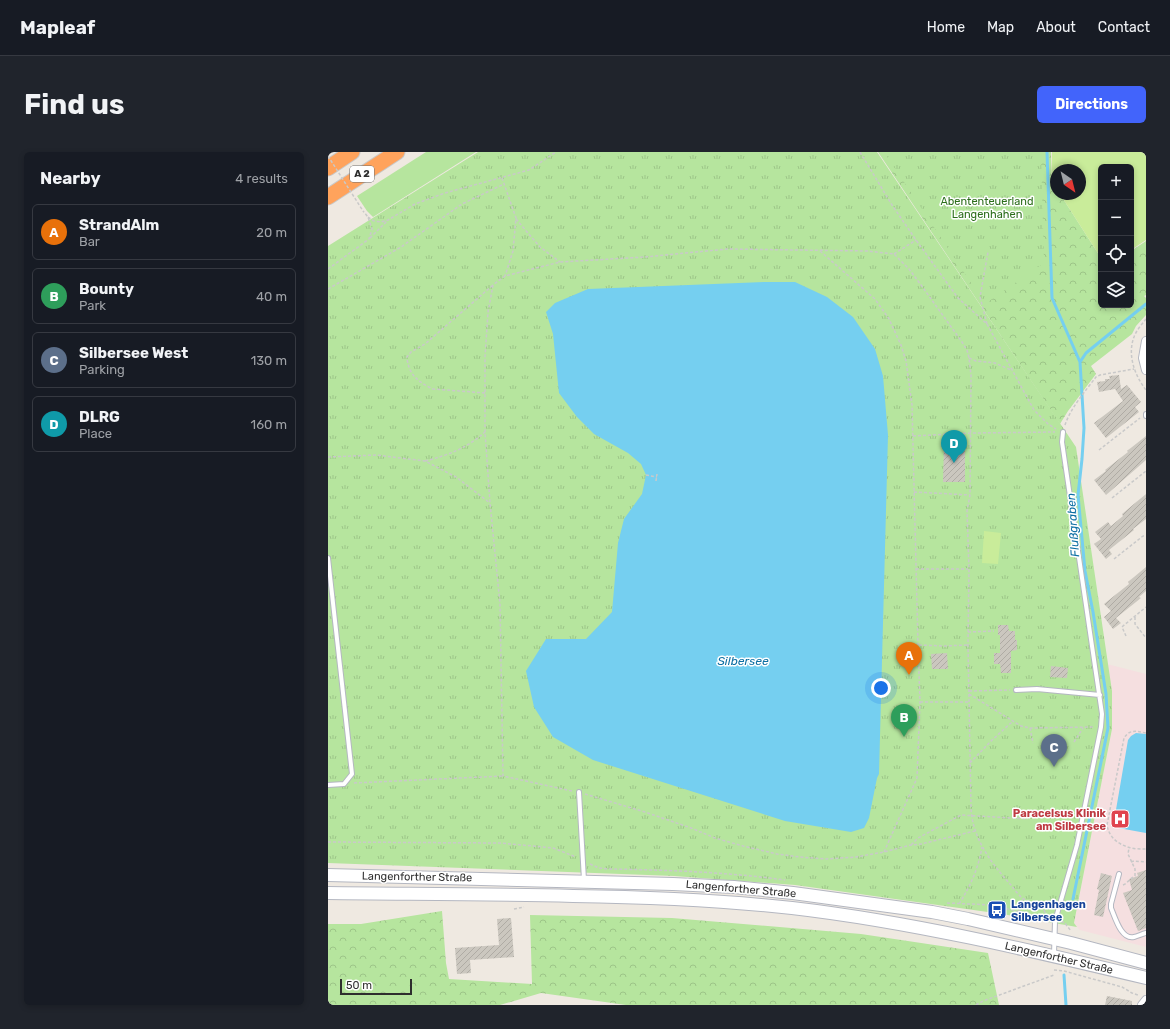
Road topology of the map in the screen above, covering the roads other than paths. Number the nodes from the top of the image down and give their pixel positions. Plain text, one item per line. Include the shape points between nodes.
1 (352, 152) edge
2 (397, 152) edge
3 (328, 168) edge
4 (328, 196) edge
5 (1146, 341) edge
6 (1146, 370) edge
7 (1063, 432) road end
8 (328, 558) edge
9 (1016, 690) road end
10 (1100, 694) junction
11 (328, 785) edge
12 (579, 792) road end
13 (1119, 874) dead end
14 (328, 875) edge
15 (584, 881) junction
16 (328, 893) edge
17 (1146, 933) edge
18 (1054, 939) junction
19 (1054, 956) junction
20 (1146, 963) edge
21 (1146, 978) edge
22 (1142, 998) edge
23 (1142, 1005) edge

1 - 3 highway, A 2
2 - 4 highway, A 2
5 - 6 street via 1143,352
7 - 10 lane via 1062,442
8 - 11 lane via 352,774 344,784
9 - 10 lane
10 - 18 lane via 1101,727 1076,845 1055,921
12 - 15 lane
13 - 17 lane via 1111,904 1123,934 1133,938
14 - 15 main road, Langenforther Straße
15 - 18 main road, Langenforther Straße via 680,884 793,893 932,912
16 - 19 main road, Langenforther Straße via 619,897 792,908 930,929
18 - 19 lane
18 - 20 main road, Langenforther Straße
19 - 21 main road, Langenforther Straße
22 - 23 street

